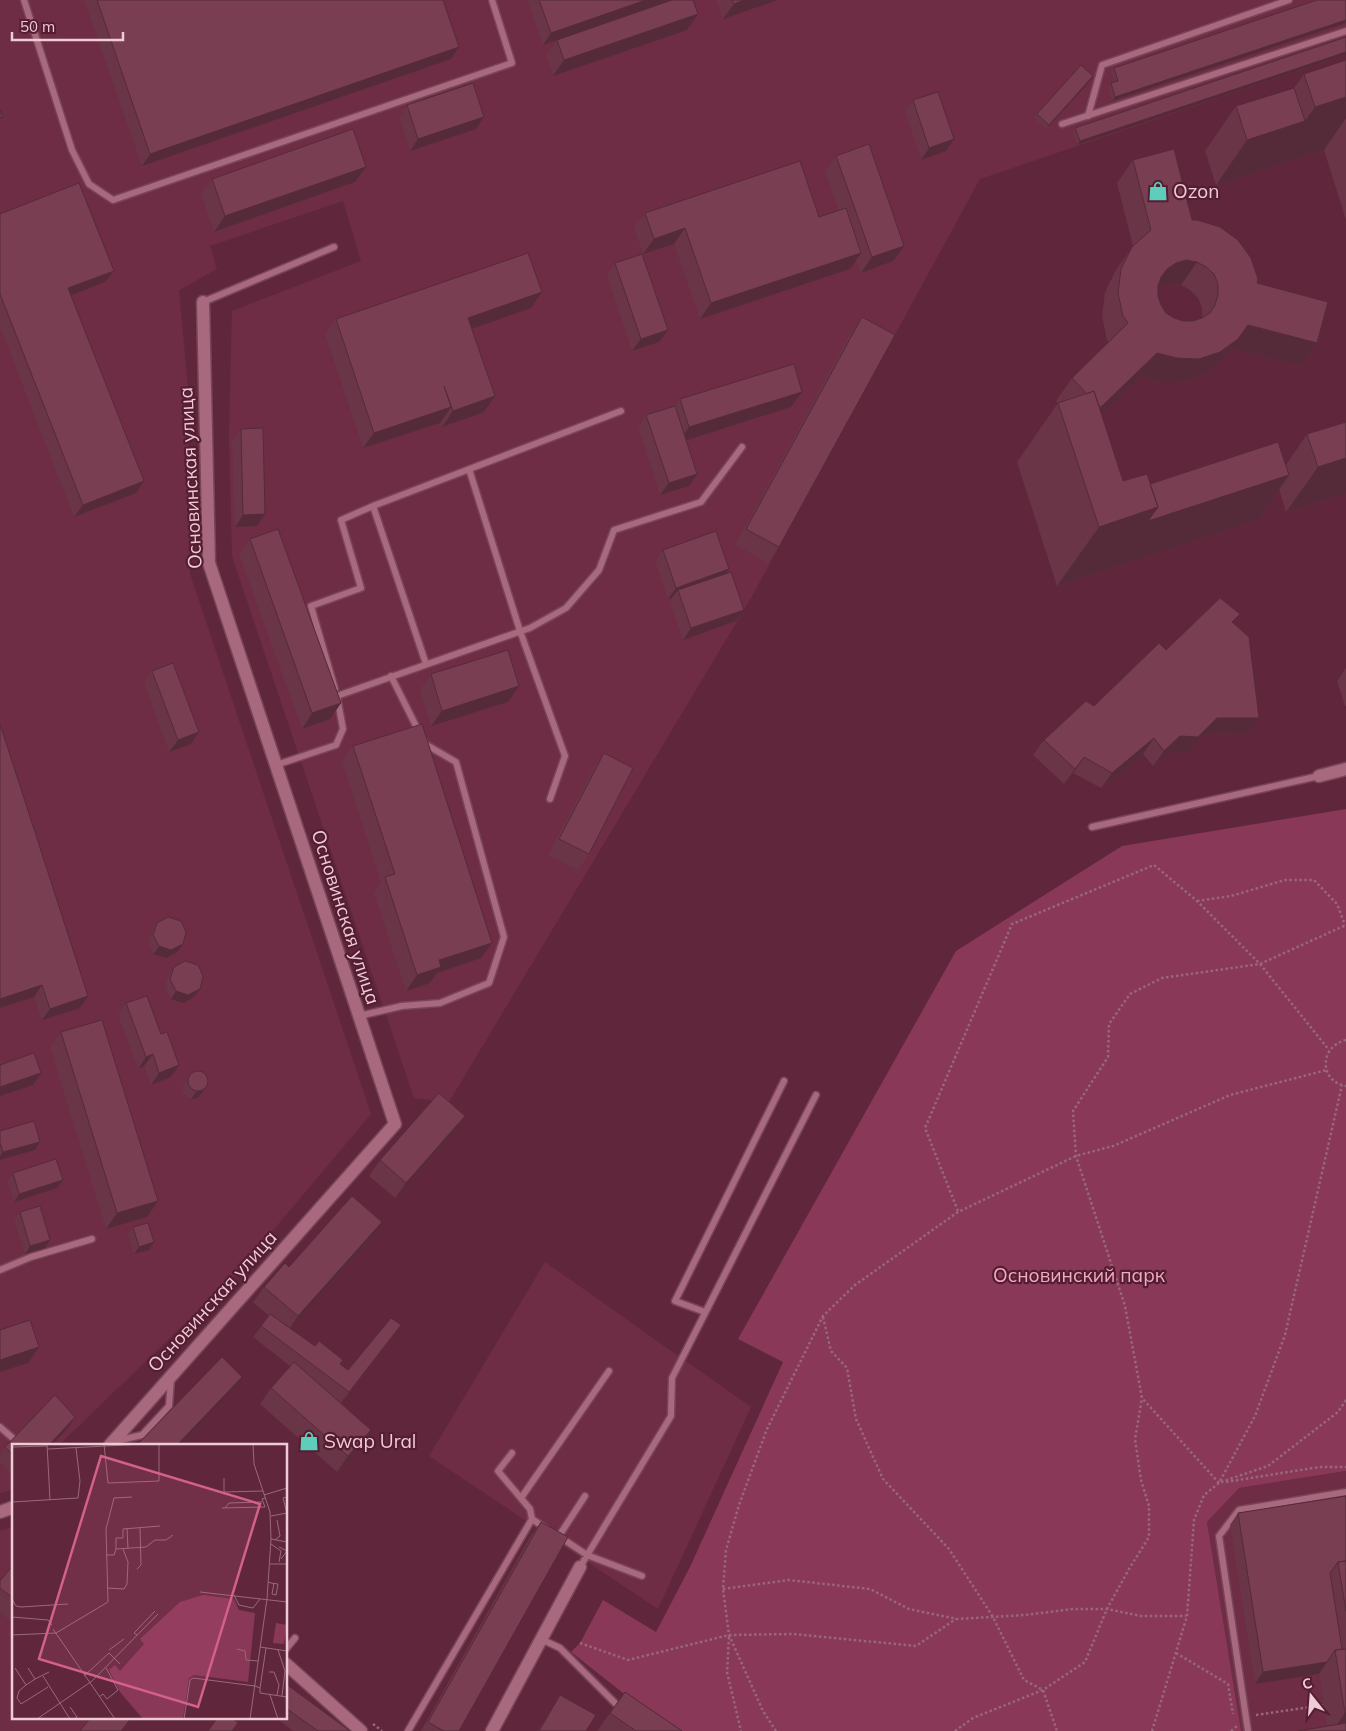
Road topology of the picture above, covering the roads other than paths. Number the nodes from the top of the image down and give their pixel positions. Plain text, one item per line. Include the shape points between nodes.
1 (24, 0) edge
2 (492, 0) edge
3 (1289, 0) edge
4 (1346, 31) edge
5 (1088, 116) junction
6 (1062, 124) dead end
7 (334, 248) dead end
8 (202, 302) joint
9 (621, 411) dead end
10 (742, 447) dead end
11 (469, 469) junction
12 (373, 506) junction
13 (520, 631) junction
14 (426, 664) junction
15 (391, 676) junction
16 (337, 696) junction
17 (276, 765) junction
18 (1346, 769) edge
19 (1319, 776) joint
20 (550, 799) dead end
21 (1092, 827) dead end
22 (359, 1016) junction
23 (784, 1081) dead end
24 (816, 1095) dead end
25 (92, 1239) dead end
26 (0, 1270) edge
27 (705, 1312) junction
28 (609, 1371) dead end
29 (171, 1375) junction
30 (0, 1427) edge
31 (15, 1440) edge
32 (111, 1443) edge
33 (512, 1453) dead end
34 (1346, 1492) edge
35 (585, 1496) dead end
36 (521, 1498) junction
37 (12, 1508) edge
38 (0, 1512) edge
39 (532, 1519) junction
40 (559, 1536) junction
41 (587, 1554) junction
42 (580, 1567) joint
43 (642, 1576) dead end
44 (295, 1638) dead end
45 (540, 1639) junction
46 (288, 1647) edge
47 (288, 1666) edge
48 (628, 1715) edge
49 (361, 1731) edge
50 (408, 1731) edge
51 (492, 1731) edge
52 (1248, 1731) edge

1 - 2 lane via 72,150 89,184 114,200 512,63
3 - 5 lane via 1102,65
4 - 5 lane
5 - 6 lane
7 - 8 lane
8 - 17 street, Основинская улица via 209,563
9 - 11 lane
10 - 13 lane via 701,502 614,530 599,570 566,608
11 - 12 lane
11 - 13 lane
12 - 14 lane
12 - 16 lane via 341,520 361,588 311,606
13 - 14 lane
13 - 20 lane via 565,756
14 - 15 lane
15 - 16 lane
15 - 22 lane via 425,744 456,762 504,937 488,983 440,1004 402,1006
16 - 17 lane via 343,729 336,745
17 - 22 street, Основинская улица
18 - 19 street
19 - 21 lane
22 - 29 street, Основинская улица via 395,1124
23 - 27 lane via 675,1301
24 - 27 lane
25 - 26 lane
27 - 41 lane via 672,1378 671,1416
28 - 36 lane
29 - 32 street, Основинская улица
29 - 32 lane via 169,1406 142,1435
30 - 31 lane
33 - 36 lane via 498,1471
34 - 52 lane via 1239,1510 1218,1536
35 - 40 lane
36 - 39 lane via 530,1508
37 - 38 street
39 - 40 lane
39 - 50 lane
40 - 41 lane
41 - 42 lane
41 - 43 lane
42 - 45 street
44 - 46 lane
45 - 48 lane via 560,1648
45 - 51 street
47 - 49 street

